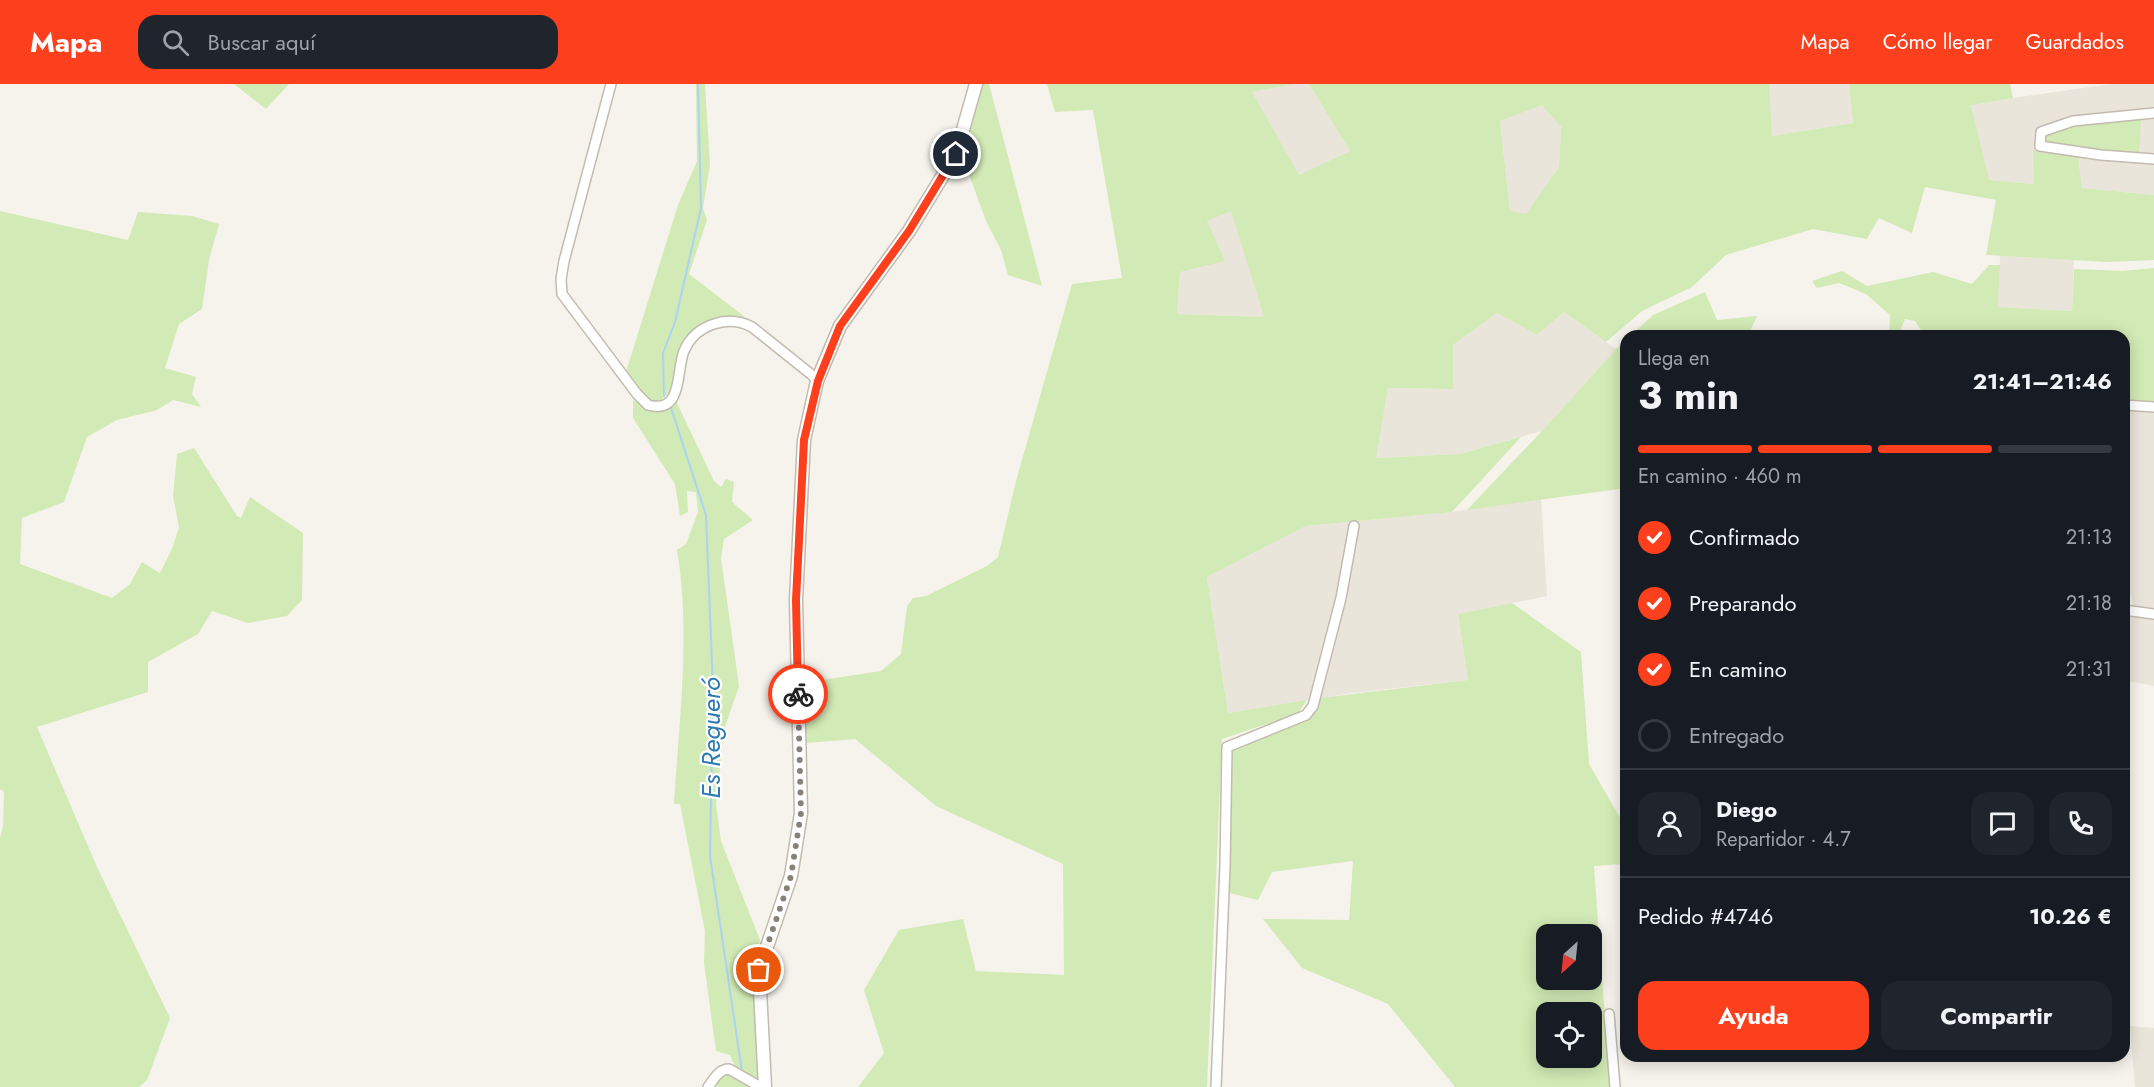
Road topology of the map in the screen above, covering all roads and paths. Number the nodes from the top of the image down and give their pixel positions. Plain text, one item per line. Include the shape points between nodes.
1 (611, 84) edge
2 (976, 84) edge
3 (2154, 113) edge
4 (2154, 159) edge
5 (818, 381) junction
6 (2130, 405) edge
7 (2154, 407) edge
8 (1354, 526) dead end
9 (2130, 611) edge
10 (2154, 614) edge
11 (1609, 1014) dead end
12 (765, 1086) edge
13 (708, 1087) edge
14 (1216, 1087) edge
15 (1615, 1087) edge

1 - 5 street via 564,261 562,294 637,394 652,406 665,404 674,395 682,356 690,339 724,321 752,327
2 - 5 street via 956,154 909,231 840,326
3 - 4 street via 2073,121 2041,132 2040,146
5 - 12 street via 804,440 796,600 801,813 791,876 759,970
6 - 7 street
8 - 14 street via 1341,597 1313,706 1306,715 1227,747
9 - 10 street
11 - 15 street
12 - 13 street via 725,1069

